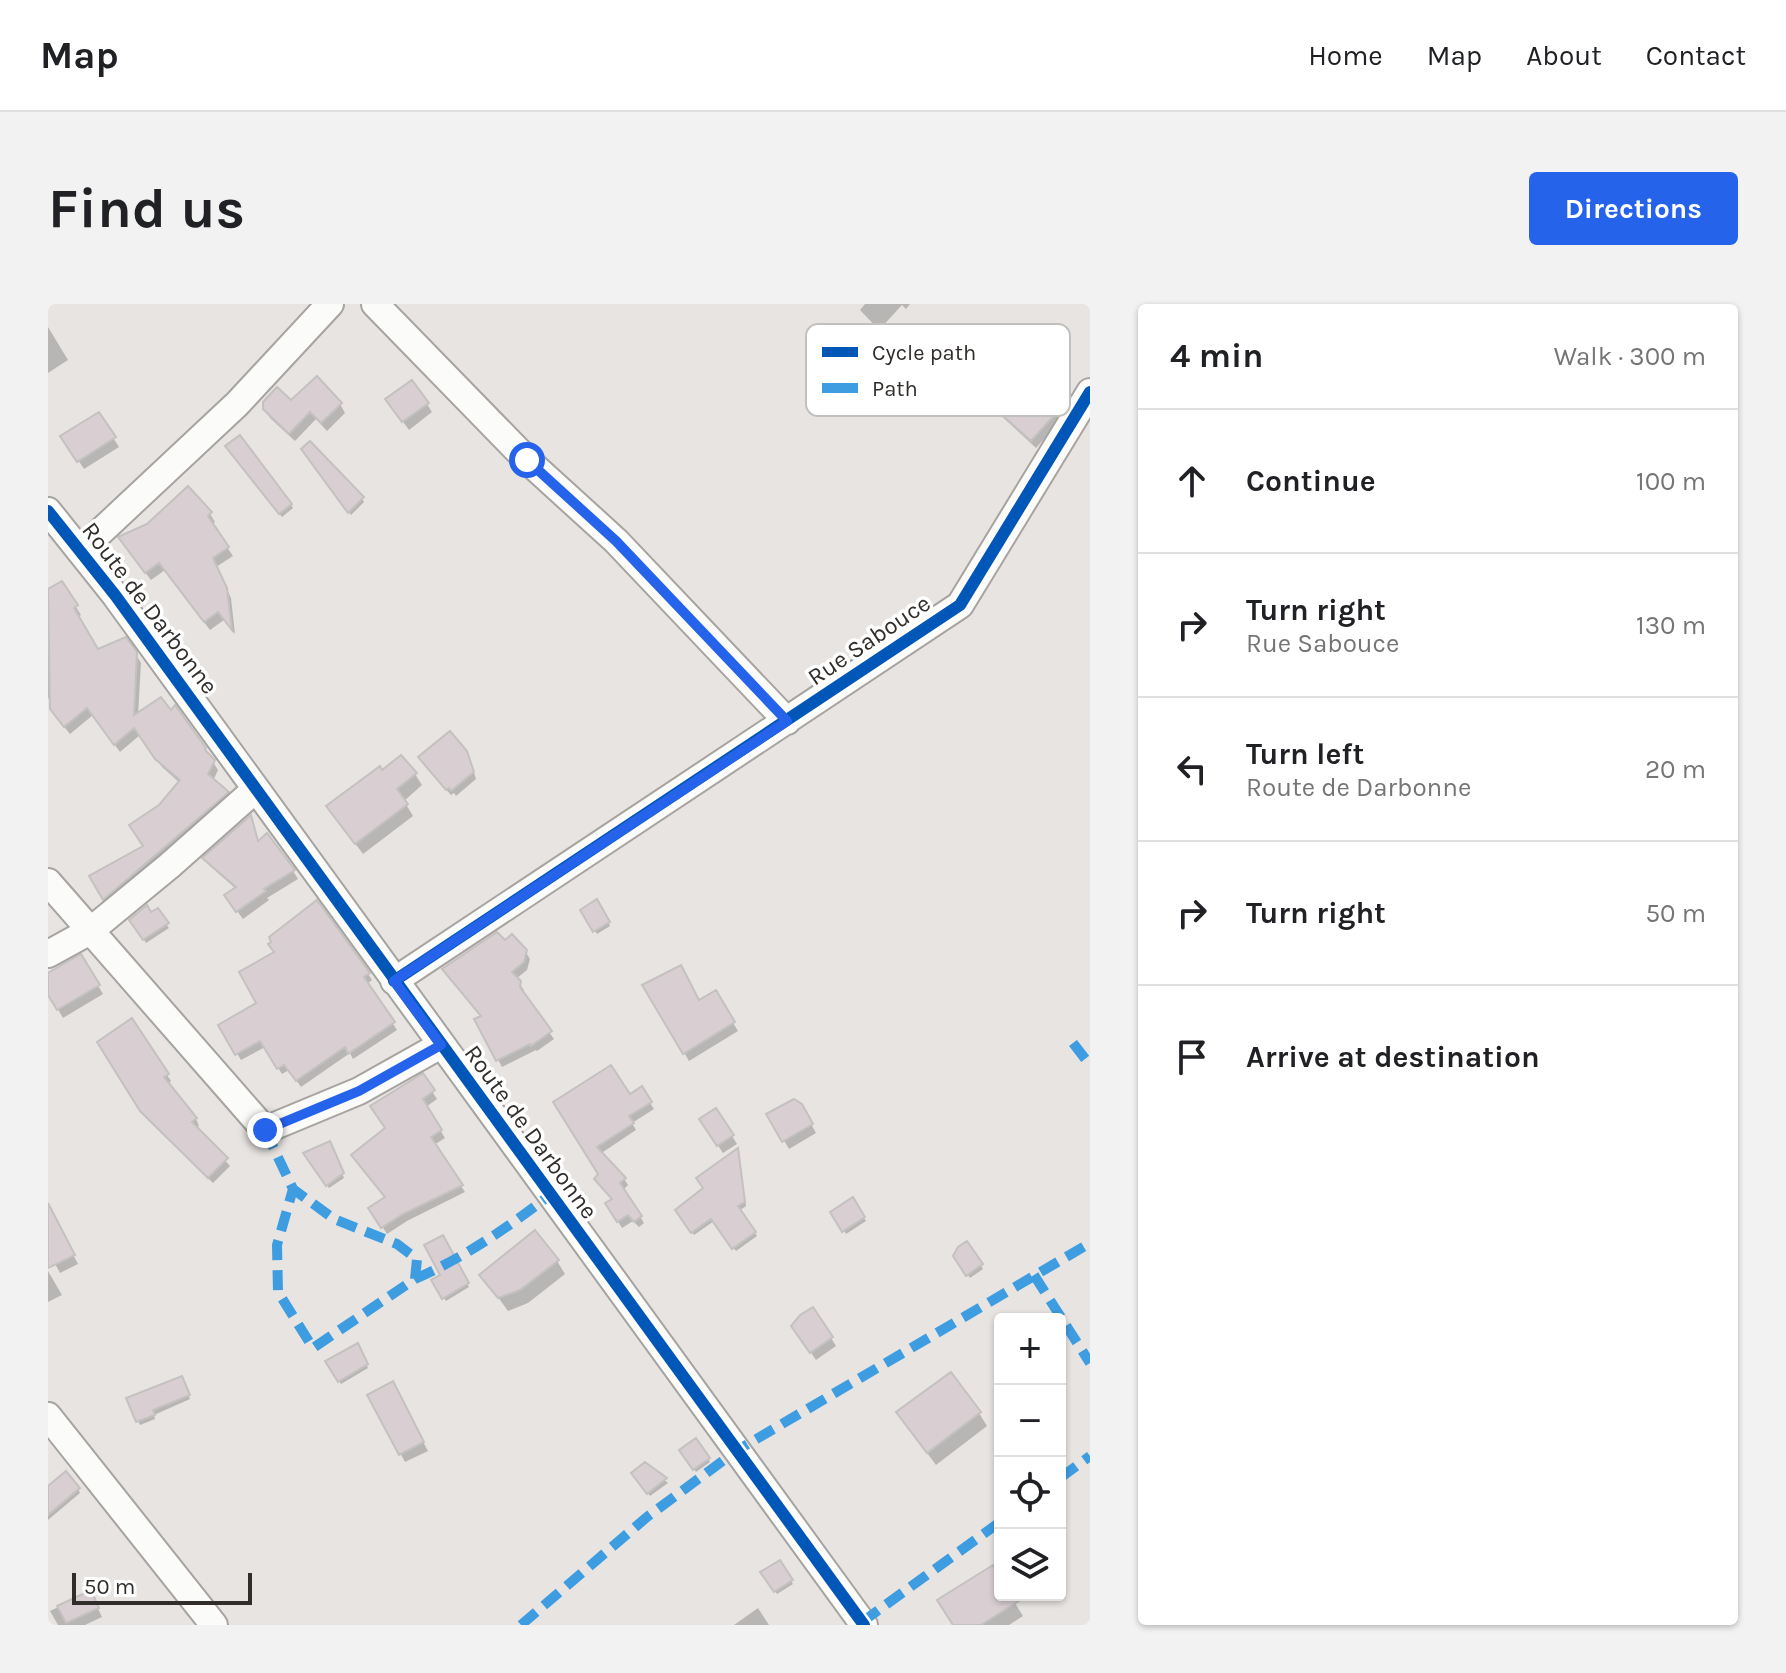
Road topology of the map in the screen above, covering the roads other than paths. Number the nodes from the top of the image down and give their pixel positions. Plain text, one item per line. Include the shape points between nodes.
1 (330, 304) edge
2 (375, 304) edge
3 (1090, 392) edge
4 (48, 511) edge
5 (80, 551) junction
6 (787, 721) junction
7 (256, 789) junction
8 (48, 882) edge
9 (90, 931) junction
10 (48, 954) edge
11 (394, 981) junction
12 (441, 1045) junction
13 (48, 1416) edge
14 (214, 1625) edge
15 (864, 1625) edge

1 - 5 street via 237,404
2 - 6 street via 527,460 616,541
3 - 6 street, Rue Sabouce via 960,605
4 - 5 street, Route de Darbonne
5 - 7 street, Route de Darbonne
6 - 11 street, Rue Sabouce
7 - 9 street
7 - 11 street, Route de Darbonne
8 - 9 street
9 - 10 street
9 - 12 street via 265,1130 359,1091
11 - 12 street, Route de Darbonne
12 - 15 street, Route de Darbonne
13 - 14 street

